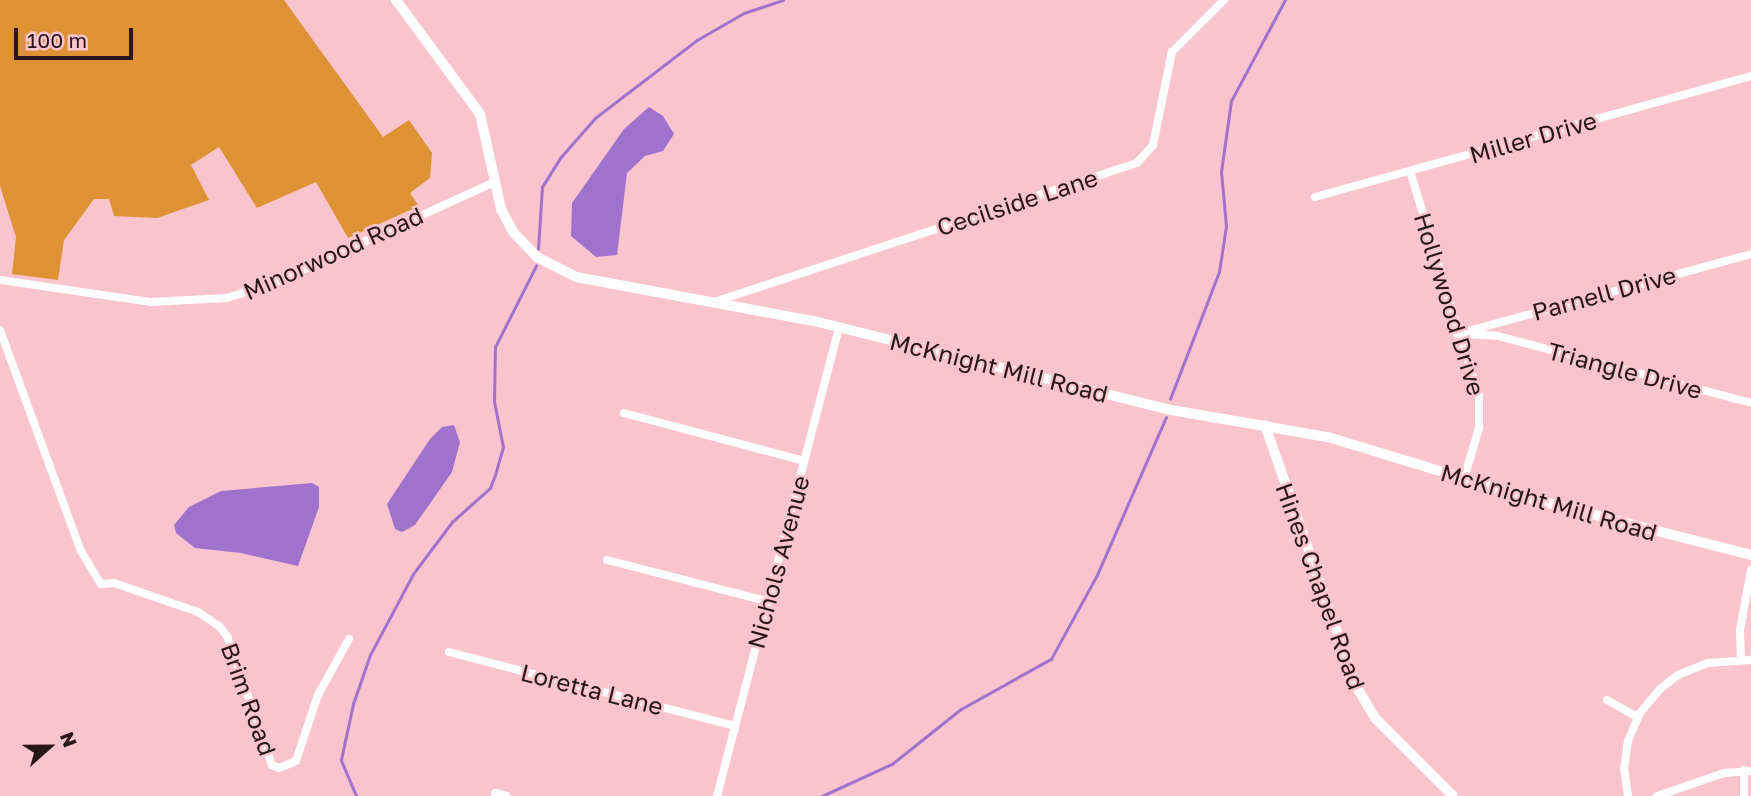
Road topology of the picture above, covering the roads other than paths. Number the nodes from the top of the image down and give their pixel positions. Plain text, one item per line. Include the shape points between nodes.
1 (396, 0) edge
2 (1224, 0) edge
3 (1751, 76) edge
4 (1410, 171) junction
5 (494, 182) junction
6 (1315, 197) dead end
7 (1751, 254) edge
8 (0, 280) edge
9 (714, 302) junction
10 (839, 327) junction
11 (0, 330) edge
12 (1458, 334) junction
13 (1751, 403) edge
14 (624, 413) dead end
15 (1265, 425) junction
16 (804, 461) junction
17 (1464, 479) junction
18 (1751, 555) edge
19 (607, 560) dead end
20 (1751, 570) edge
21 (767, 601) junction
22 (349, 639) dead end
23 (449, 652) dead end
24 (1741, 659) junction
25 (1751, 660) edge
26 (1607, 701) dead end
27 (1638, 717) junction
28 (735, 726) junction
29 (1748, 771) edge
30 (495, 793) dead end
31 (507, 796) edge
32 (717, 796) edge
33 (1452, 796) edge
34 (1628, 796) edge
35 (1657, 796) edge
36 (1744, 796) edge

1 - 5 street, McKnight Mill Road via 480,114
2 - 9 street, Cecilside Lane via 1172,52 1153,145 1137,163
3 - 4 street, Miller Drive
4 - 6 street, Miller Drive
4 - 12 street, Hollywood Drive
5 - 8 street, Minorwood Road via 276,282 227,298 152,302
5 - 9 street, McKnight Mill Road via 513,232 530,252 552,267 593,281
7 - 12 street, Parnell Drive
9 - 10 street, McKnight Mill Road
10 - 15 street, McKnight Mill Road via 1135,401
10 - 16 street, Nichols Avenue
11 - 22 street, Brim Road via 81,551 101,584 114,583 198,612 219,626 227,636 254,726 272,765 279,768 296,761 318,695
12 - 13 street, Triangle Drive via 1498,336
12 - 17 street, Hollywood Drive via 1480,407
14 - 16 street
15 - 17 street, McKnight Mill Road via 1328,437
15 - 33 street, Hines Chapel Road via 1356,686 1384,728
16 - 21 street, Nichols Avenue
17 - 18 street, McKnight Mill Road
19 - 21 street
20 - 24 street via 1743,607
21 - 28 street, Nichols Avenue
23 - 28 street, Loretta Lane
24 - 25 street
24 - 27 street via 1708,663 1678,675
26 - 27 street
27 - 34 street via 1623,769
28 - 32 street, Nichols Avenue
29 - 35 street via 1724,773
29 - 36 street
30 - 31 street

